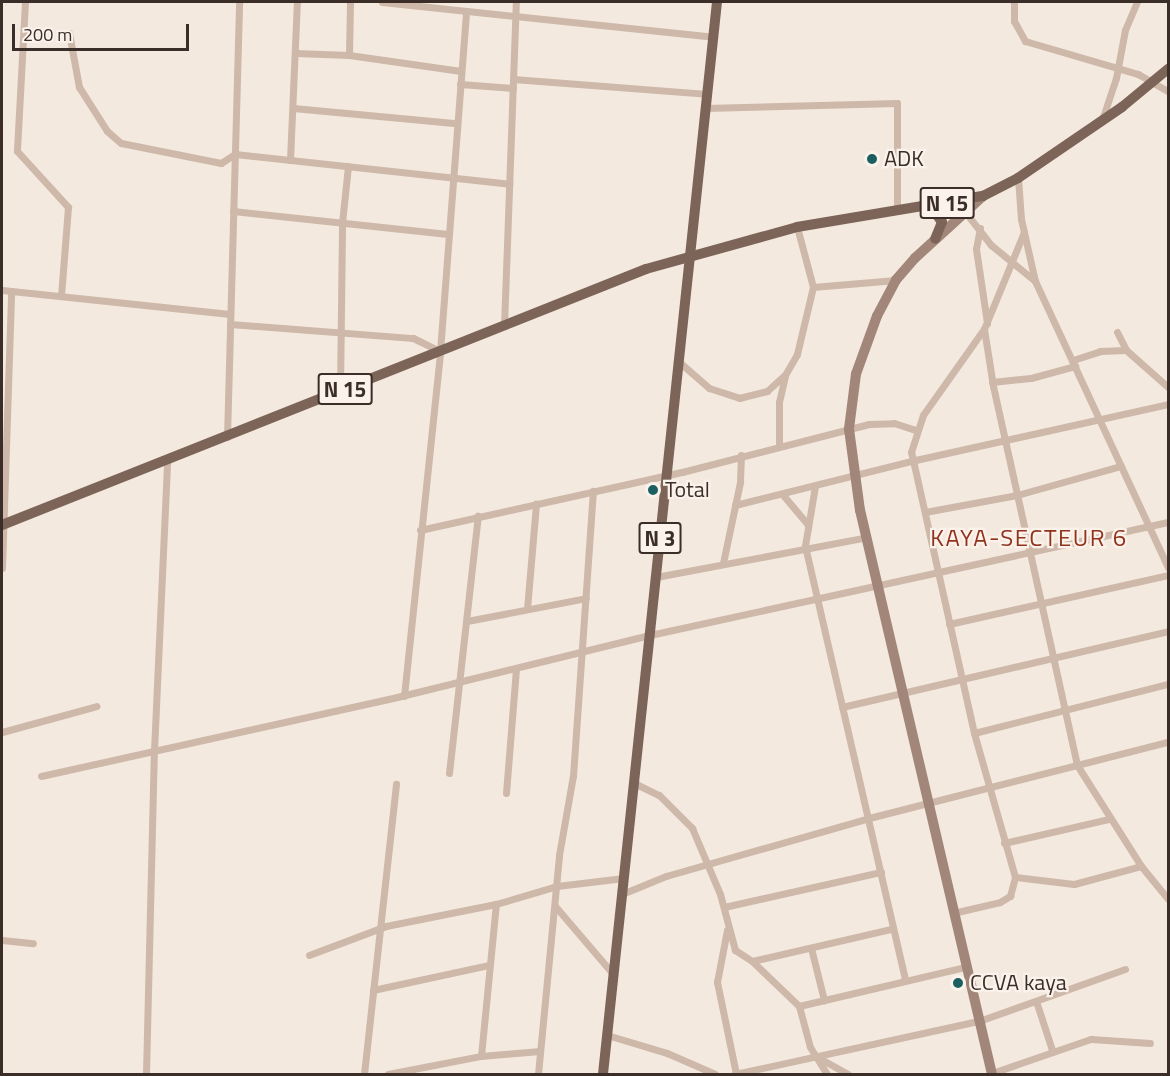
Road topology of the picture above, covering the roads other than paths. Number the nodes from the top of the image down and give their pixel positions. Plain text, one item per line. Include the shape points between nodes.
1 (25, 2) edge
2 (239, 2) edge
3 (297, 2) edge
4 (350, 2) edge
5 (382, 2) edge
6 (516, 2) edge
7 (717, 2) edge
8 (1014, 2) edge
9 (1137, 2) edge
10 (466, 11) junction
11 (515, 17) junction
12 (69, 33) dead end
13 (713, 37) junction
14 (295, 53) junction
15 (349, 55) junction
16 (1168, 69) edge
17 (1117, 70) junction
18 (461, 71) junction
19 (513, 79) junction
20 (1155, 82) junction
21 (460, 84) junction
22 (513, 88) junction
23 (1168, 91) edge
24 (706, 94) junction
25 (293, 108) junction
26 (705, 108) junction
27 (1102, 120) junction
28 (456, 123) junction
29 (235, 154) junction
30 (290, 160) junction
31 (348, 166) junction
32 (454, 178) junction
33 (1018, 178) junction
34 (509, 184) junction
35 (983, 196) junction
36 (930, 206) junction
37 (233, 211) junction
38 (897, 211) junction
39 (966, 213) junction
40 (342, 223) junction
41 (797, 227) junction
42 (980, 228) junction
43 (1024, 232) junction
44 (448, 234) junction
45 (935, 239) junction
46 (690, 256) junction
47 (1011, 264) junction
48 (896, 280) junction
49 (1035, 281) junction
50 (813, 287) junction
51 (2, 290) edge
52 (11, 291) junction
53 (61, 296) junction
54 (230, 314) junction
55 (230, 324) junction
56 (504, 326) junction
57 (986, 326) junction
58 (1117, 332) dead end
59 (341, 333) junction
60 (1126, 350) junction
61 (440, 351) junction
62 (678, 361) junction
63 (1074, 363) junction
64 (785, 375) junction
65 (992, 382) junction
66 (1168, 387) edge
67 (340, 391) junction
68 (767, 392) junction
69 (779, 402) junction
70 (1168, 404) edge
71 (1098, 417) junction
72 (849, 429) junction
73 (916, 430) junction
74 (227, 438) junction
75 (1006, 442) junction
76 (779, 446) junction
77 (741, 455) junction
78 (167, 461) junction
79 (911, 461) junction
80 (1121, 466) junction
81 (666, 475) junction
82 (853, 476) junction
83 (815, 486) junction
84 (593, 491) junction
85 (783, 495) junction
86 (1017, 495) junction
87 (4, 499) edge
88 (536, 503) junction
89 (735, 505) junction
90 (925, 512) junction
91 (478, 516) junction
92 (1168, 522) edge
93 (3, 524) edge
94 (807, 524) junction
95 (1148, 526) junction
96 (420, 530) junction
97 (867, 537) junction
98 (805, 546) junction
99 (1030, 549) junction
100 (723, 562) junction
101 (2, 568) edge
102 (1168, 568) edge
103 (937, 570) junction
104 (1168, 575) edge
105 (656, 577) junction
106 (878, 586) junction
107 (585, 598) junction
108 (816, 600) junction
109 (1040, 603) junction
110 (527, 609) junction
111 (467, 621) junction
112 (949, 624) junction
113 (1168, 631) edge
114 (650, 635) junction
115 (582, 654) junction
116 (1054, 656) junction
117 (516, 669) junction
118 (961, 677) junction
119 (461, 681) junction
120 (1168, 684) edge
121 (902, 691) junction
122 (404, 696) junction
123 (97, 706) dead end
124 (842, 707) junction
125 (1067, 710) junction
126 (2, 732) edge
127 (974, 733) junction
128 (1168, 742) edge
129 (154, 751) junction
130 (1077, 765) junction
131 (449, 773) dead end
132 (41, 776) dead end
133 (634, 783) junction
134 (396, 784) dead end
135 (988, 788) junction
136 (506, 794) dead end
137 (927, 803) junction
138 (869, 818) junction
139 (1109, 819) junction
140 (1004, 843) junction
141 (708, 863) junction
142 (1141, 866) junction
143 (881, 872) junction
144 (1015, 877) junction
145 (624, 878) junction
146 (557, 886) junction
147 (622, 894) junction
148 (1168, 898) edge
149 (496, 904) junction
150 (555, 906) junction
151 (724, 907) junction
152 (953, 913) junction
153 (381, 928) junction
154 (891, 929) junction
155 (727, 930) junction
156 (2, 940) edge
157 (33, 943) dead end
158 (811, 948) junction
159 (309, 955) dead end
160 (752, 961) junction
161 (489, 965) junction
162 (965, 967) junction
163 (1125, 969) dead end
164 (614, 975) junction
165 (905, 980) junction
166 (373, 990) junction
167 (824, 1000) junction
168 (1036, 1001) junction
169 (799, 1006) junction
170 (979, 1021) junction
171 (607, 1035) junction
172 (1150, 1043) dead end
173 (1052, 1050) junction
174 (540, 1051) junction
175 (481, 1056) junction
176 (819, 1058) junction
177 (146, 1074) edge
178 (364, 1074) edge
179 (388, 1074) edge
180 (538, 1074) edge
181 (603, 1074) edge
182 (715, 1074) edge
183 (735, 1074) edge
184 (826, 1074) edge
185 (848, 1074) edge
186 (992, 1074) edge

1 - 53 street via 17,151 68,207
2 - 29 street
3 - 14 street
4 - 15 street
5 - 10 street
6 - 11 street
7 - 13 main road, N 3
8 - 17 street via 1014,21 1025,41
9 - 17 street via 1125,30
10 - 11 street
10 - 18 street
11 - 13 street
11 - 19 street
12 - 29 street via 80,87 107,130 121,143 221,163
13 - 24 main road, N 3
14 - 15 street
14 - 25 street
15 - 18 street
16 - 20 main road, N 15
17 - 20 street
17 - 27 street
18 - 21 street
19 - 22 street
19 - 24 street
20 - 23 street
20 - 27 main road, N 15
21 - 22 street
21 - 28 street
22 - 34 street
24 - 26 main road, N 3
25 - 28 street
25 - 30 street
26 - 38 street via 897,103
26 - 46 main road, N 3
27 - 33 main road, N 15
28 - 32 street
29 - 30 street
29 - 37 street
30 - 31 street
31 - 32 street
31 - 40 street
32 - 34 street
32 - 44 street
33 - 35 main road, N 15
33 - 43 street
34 - 56 street
35 - 36 main road, N 15
35 - 39 main road
36 - 38 main road, N 15
36 - 45 main road via 942,222
37 - 40 street
37 - 54 street
38 - 41 main road, N 15
39 - 42 street
39 - 45 main road
40 - 44 street
40 - 59 street
41 - 46 main road, N 15
41 - 50 street
42 - 47 street via 990,245
42 - 57 street via 976,249
43 - 47 street
43 - 49 street
44 - 61 street
45 - 48 main road
46 - 56 main road, N 15 via 646,269
46 - 62 main road, N 3
47 - 49 street
47 - 57 street
48 - 50 street
48 - 72 main road via 873,325 856,374
49 - 63 street
50 - 64 street via 797,354
51 - 52 street
52 - 53 street
52 - 87 street
53 - 54 street
54 - 55 street
55 - 59 street
55 - 74 street
56 - 61 main road, N 15
57 - 65 street
57 - 73 street
58 - 60 street
59 - 61 street via 413,338
59 - 67 street
60 - 63 street via 1100,351
60 - 66 street
61 - 67 main road, N 15
61 - 96 street
62 - 68 street via 695,378 728,396
62 - 81 main road, N 3
63 - 65 street via 1031,378
63 - 71 street
64 - 68 street
64 - 69 street
65 - 75 street
67 - 74 main road, N 15
68 - 69 street
69 - 76 street
70 - 71 street
71 - 75 street
71 - 80 street
72 - 73 street via 885,423
72 - 76 street
72 - 82 main road
73 - 79 street
74 - 78 main road, N 15
75 - 79 street
75 - 86 street
76 - 77 street
77 - 81 street
77 - 89 street
78 - 93 main road, N 15
78 - 129 street
79 - 82 street
79 - 90 street
80 - 86 street
80 - 95 street
81 - 84 street
81 - 105 main road, N 3
82 - 83 street
82 - 97 main road
83 - 85 street
83 - 94 street
84 - 88 street
84 - 107 street
85 - 89 street
85 - 94 street
86 - 90 street
86 - 99 street
87 - 93 street
88 - 91 street
88 - 110 street
89 - 100 street
90 - 103 street
91 - 96 street
91 - 111 street
92 - 95 street
93 - 101 street
94 - 98 street
95 - 99 street
95 - 102 street
96 - 122 street
97 - 98 street
97 - 106 main road
98 - 100 street
98 - 108 street
99 - 103 street
99 - 109 street
100 - 105 street
103 - 106 street
103 - 112 street
104 - 109 street
105 - 114 main road, N 3
106 - 108 street
106 - 121 main road
107 - 110 street
107 - 115 street
108 - 114 street
108 - 124 street
109 - 112 street
109 - 116 street
110 - 111 street
111 - 119 street
112 - 118 street
113 - 116 street
114 - 115 street
114 - 133 main road, N 3
115 - 117 street
115 - 146 street via 573,776
116 - 118 street
116 - 125 street
117 - 119 street
117 - 136 street
118 - 121 street
118 - 127 street
119 - 122 street
119 - 131 street
120 - 125 street
121 - 124 street
121 - 137 main road
122 - 129 street
123 - 126 street
124 - 138 street
125 - 127 street
125 - 130 street
127 - 135 street
128 - 130 street
129 - 132 street
129 - 177 street
130 - 135 street
130 - 139 street
133 - 141 street via 659,795 692,828
133 - 145 main road, N 3
134 - 153 street
135 - 137 street
135 - 140 street
137 - 138 street
137 - 152 main road
138 - 141 street
138 - 143 street
139 - 140 street
139 - 142 street
140 - 144 street
141 - 147 street
141 - 151 street
142 - 144 street via 1074,884
142 - 148 street
143 - 151 street
143 - 154 street
144 - 152 street via 1010,896 1000,902
145 - 146 street
145 - 147 main road, N 3
146 - 149 street
146 - 150 street
147 - 164 main road, N 3
149 - 153 street
149 - 161 street
150 - 164 street
150 - 174 street
151 - 155 street
152 - 162 main road
153 - 159 street
153 - 166 street
154 - 158 street
154 - 165 street
155 - 160 street via 735,950
155 - 183 street via 717,982
156 - 157 street
158 - 160 street
158 - 167 street
160 - 169 street
161 - 166 street
161 - 175 street
162 - 165 street
162 - 170 main road
163 - 168 street
164 - 171 main road, N 3
165 - 167 street
166 - 178 street
167 - 169 street
168 - 170 street
168 - 173 street
169 - 176 street via 810,1047
170 - 176 street
170 - 186 main road
171 - 181 main road, N 3
171 - 182 street via 667,1053
172 - 173 street via 1091,1039
173 - 186 street
174 - 175 street
174 - 180 street
175 - 179 street
176 - 183 street
176 - 184 street
176 - 185 street

